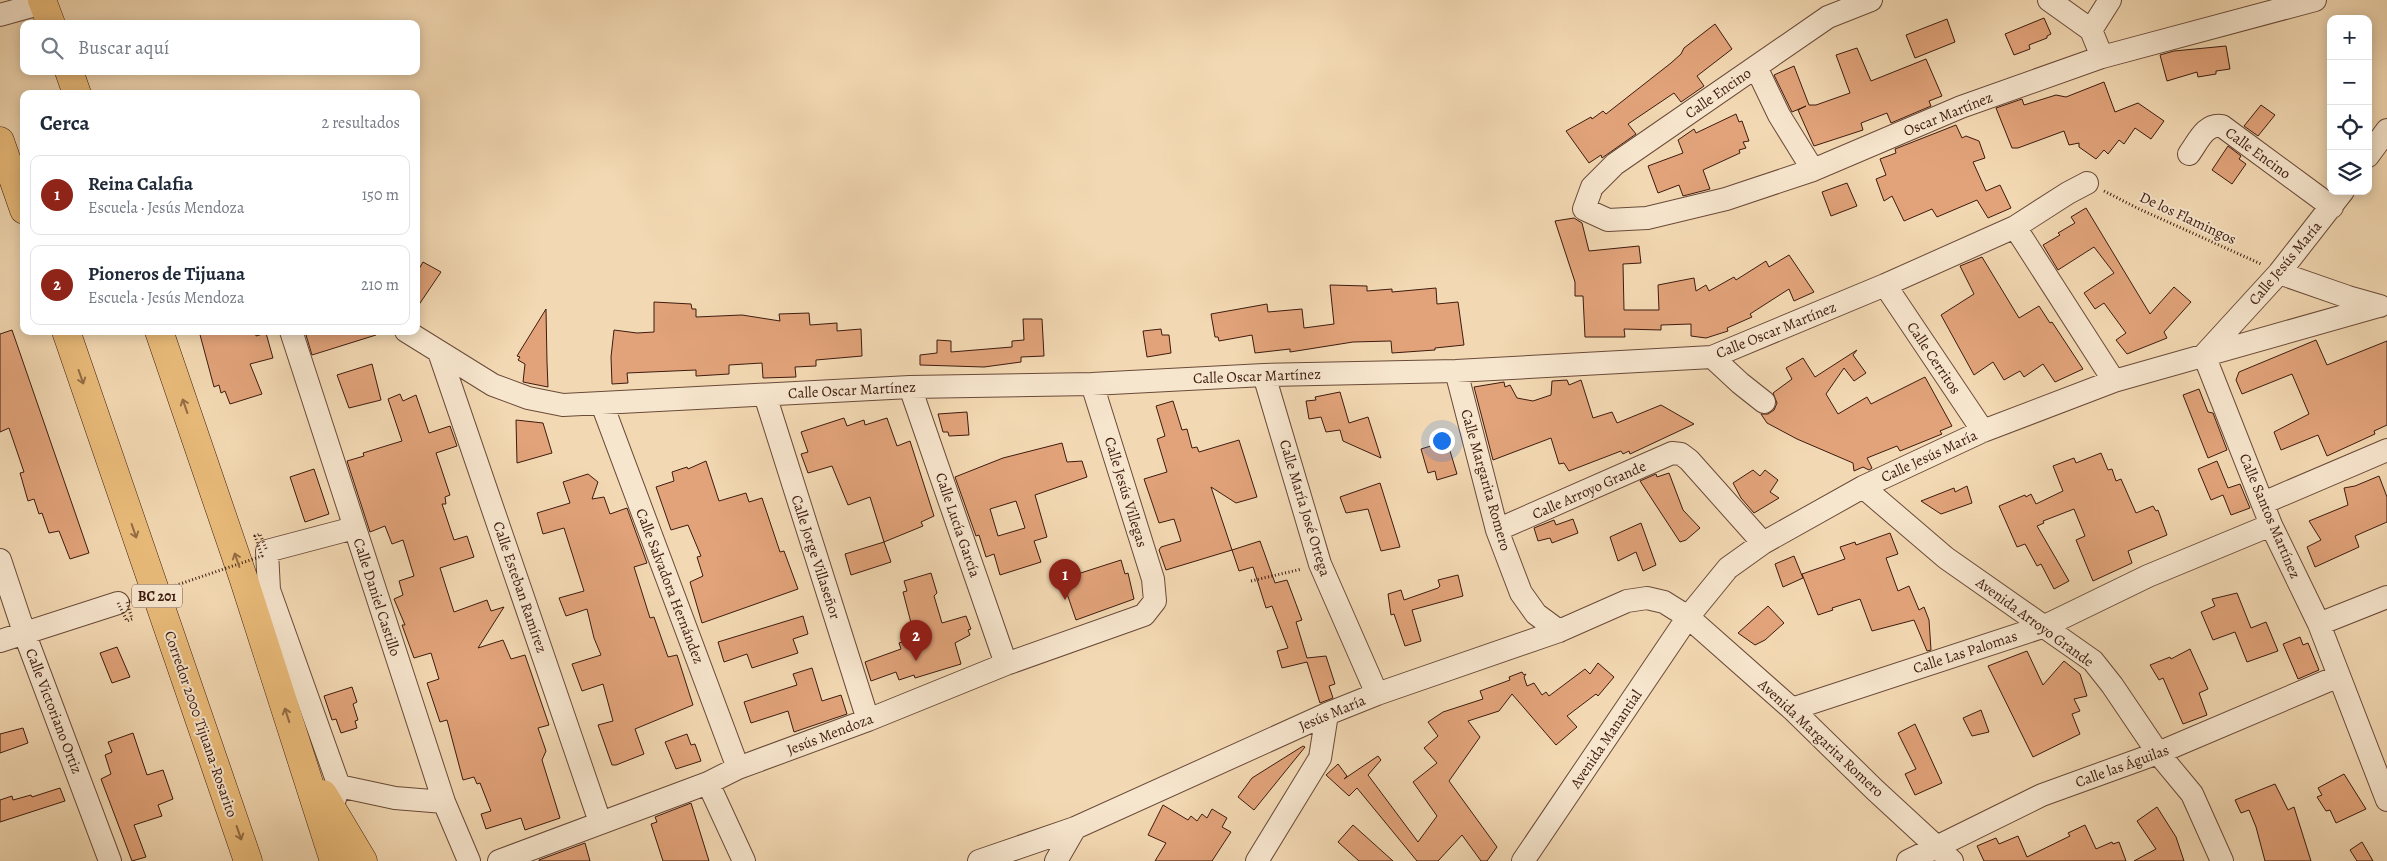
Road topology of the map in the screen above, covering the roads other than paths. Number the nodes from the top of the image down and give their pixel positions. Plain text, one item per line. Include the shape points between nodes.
1 (1871, 0) edge
2 (2049, 0) edge
3 (2110, 0) edge
4 (2316, 0) edge
5 (45, 9) edge
6 (0, 15) edge
7 (2091, 30) junction
8 (2102, 57) junction
9 (1756, 67) junction
10 (70, 75) edge
11 (76, 90) edge
12 (2387, 130) edge
13 (0, 141) edge
14 (2372, 151) edge
15 (2189, 154) dead end
16 (1812, 170) junction
17 (2087, 183) road end
18 (20, 198) edge
19 (2337, 199) edge
20 (1584, 209) joint
21 (2015, 227) junction
22 (2279, 273) junction
23 (1885, 285) junction
24 (2383, 306) edge
25 (67, 335) edge
26 (161, 335) edge
27 (292, 335) edge
28 (412, 335) edge
29 (439, 352) junction
30 (2204, 355) junction
31 (1712, 357) junction
32 (1456, 371) junction
33 (1264, 375) junction
34 (2114, 381) junction
35 (1092, 384) junction
36 (910, 386) junction
37 (765, 395) junction
38 (1764, 402) dead end
39 (602, 404) junction
40 (1983, 431) junction
41 (2387, 450) edge
42 (1863, 487) junction
43 (2263, 503) junction
44 (2272, 525) junction
45 (354, 528) junction
46 (1497, 530) junction
47 (1763, 543) junction
48 (0, 560) edge
49 (2387, 597) edge
50 (1155, 601) joint
51 (118, 603) road end
52 (1688, 617) junction
53 (2319, 624) junction
54 (2045, 626) junction
55 (1559, 631) junction
56 (24, 632) junction
57 (0, 641) edge
58 (1006, 664) junction
59 (2338, 676) junction
60 (1377, 694) junction
61 (1792, 708) junction
62 (1327, 714) junction
63 (868, 720) junction
64 (299, 752) junction
65 (2158, 753) junction
66 (738, 768) junction
67 (708, 783) junction
68 (335, 797) junction
69 (2387, 800) edge
70 (444, 802) junction
71 (600, 822) junction
72 (1075, 828) junction
73 (1945, 854) edge
74 (110, 861) edge
75 (248, 861) edge
76 (334, 861) edge
77 (363, 861) edge
78 (469, 861) edge
79 (499, 861) edge
80 (744, 861) edge
81 (979, 861) edge
82 (1056, 861) edge
83 (1257, 861) edge
84 (1523, 861) edge
85 (1908, 861) edge
86 (2222, 861) edge

1 - 9 street, Calle Encino via 1828,17
2 - 7 street
3 - 7 street
4 - 8 street, Oscar Martínez
5 - 6 street
7 - 8 street
8 - 16 street, Oscar Martínez via 1961,107
9 - 16 street via 1779,115
9 - 20 street, Calle Encino via 1615,164 1592,187
10 - 11 highway
12 - 14 street
13 - 18 highway
15 - 19 street, Calle Encino via 2208,128 2222,126
16 - 20 street, Oscar Martínez via 1726,199 1647,218 1608,220
17 - 21 street, Calle Oscar Martínez
19 - 22 street, Calle Jesús María
21 - 23 street, Calle Oscar Martínez
21 - 34 street
22 - 24 street
22 - 30 street, Calle Jesús María
23 - 31 street, Calle Oscar Martínez
23 - 40 street, Calle Cerritos
24 - 30 street, Calle Jesús María
25 -> 75 highway, Corredor 2000 Tijuana-Rosarito / BC 201
64 -> 26 highway
27 - 45 street, Calle Daniel Castillo
28 - 29 street, Calle Oscar Martínez
29 - 39 street, Calle Oscar Martínez via 493,385 528,398 562,405
29 - 71 street, Calle Esteban Ramírez
30 - 34 street, Calle Jesús María
30 - 43 street, Calle Santos Martínez
31 - 32 street, Calle Oscar Martínez
31 - 38 street
32 - 33 street, Calle Oscar Martínez
32 - 46 street, Calle Margarita Romero
33 - 35 street, Calle Oscar Martínez
33 - 60 street, Calle María José Ortega via 1320,564
34 - 40 street, Calle Jesús María
35 - 36 street, Calle Oscar Martínez
35 - 50 street, Calle Jesús Villegas via 1153,579
36 - 37 street, Calle Oscar Martínez
36 - 58 street, Calle Lucía García
37 - 39 street, Calle Oscar Martínez
37 - 63 street, Calle Jorge Villaseñor
39 - 66 street, Calle Salvadora Hernández
40 - 42 street, Calle Jesús María
41 - 43 street
42 - 47 street, Calle Jesús María
42 - 54 street, Avenida Arroyo Grande via 1946,558
43 - 44 street, Calle Santos Martínez
44 - 53 street, Calle Santos Martínez
44 - 54 street, Calle Las Palomas via 2148,576
45 - 68 street via 267,551 269,590
45 - 70 street, Calle Daniel Castillo
46 - 47 street, Calle Arroyo Grande via 1672,453 1681,454 1689,460
46 - 55 street, Calle Margarita Romero via 1521,593 1536,614
47 - 52 street, Calle Jesús María via 1728,568
48 - 56 street, Calle Victoriano Ortiz
49 - 53 street
50 - 58 street, Jesús Mendoza via 1144,615
51 - 56 street
52 - 55 street, Jesús María via 1664,602 1647,598 1627,601
52 - 61 street, Avenida Margarita Romero
52 - 84 street, Avenida Manantial
53 - 59 street, Calle Santos Martínez
54 - 61 street, Calle Las Palomas
54 - 65 street, Avenida Arroyo Grande via 2093,661
55 - 60 street, Jesús María
56 - 57 street
56 - 74 street, Calle Victoriano Ortiz
58 - 63 street, Jesús Mendoza
59 - 65 street, Calle las Águilas
59 - 69 street, Calle Santos Martínez
60 - 62 street, Jesús María
61 - 73 street, Avenida Margarita Romero
62 - 72 street, Jesús María
62 - 83 street via 1320,758
63 - 66 street, Jesús Mendoza
64 - 68 highway
64 - 76 highway
65 - 73 street, Calle las Águilas via 2042,795
65 - 86 street, Avenida Arroyo Grande via 2192,794
66 - 67 street, Jesús Mendoza
67 - 71 street, Jesús Mendoza
67 - 80 street
68 - 70 street
68 - 77 highway
70 - 78 street, Calle Daniel Castillo
71 - 79 street, Jesús Mendoza
72 - 81 street, Jesús María
72 - 82 street
73 - 85 street, Calle las Águilas

